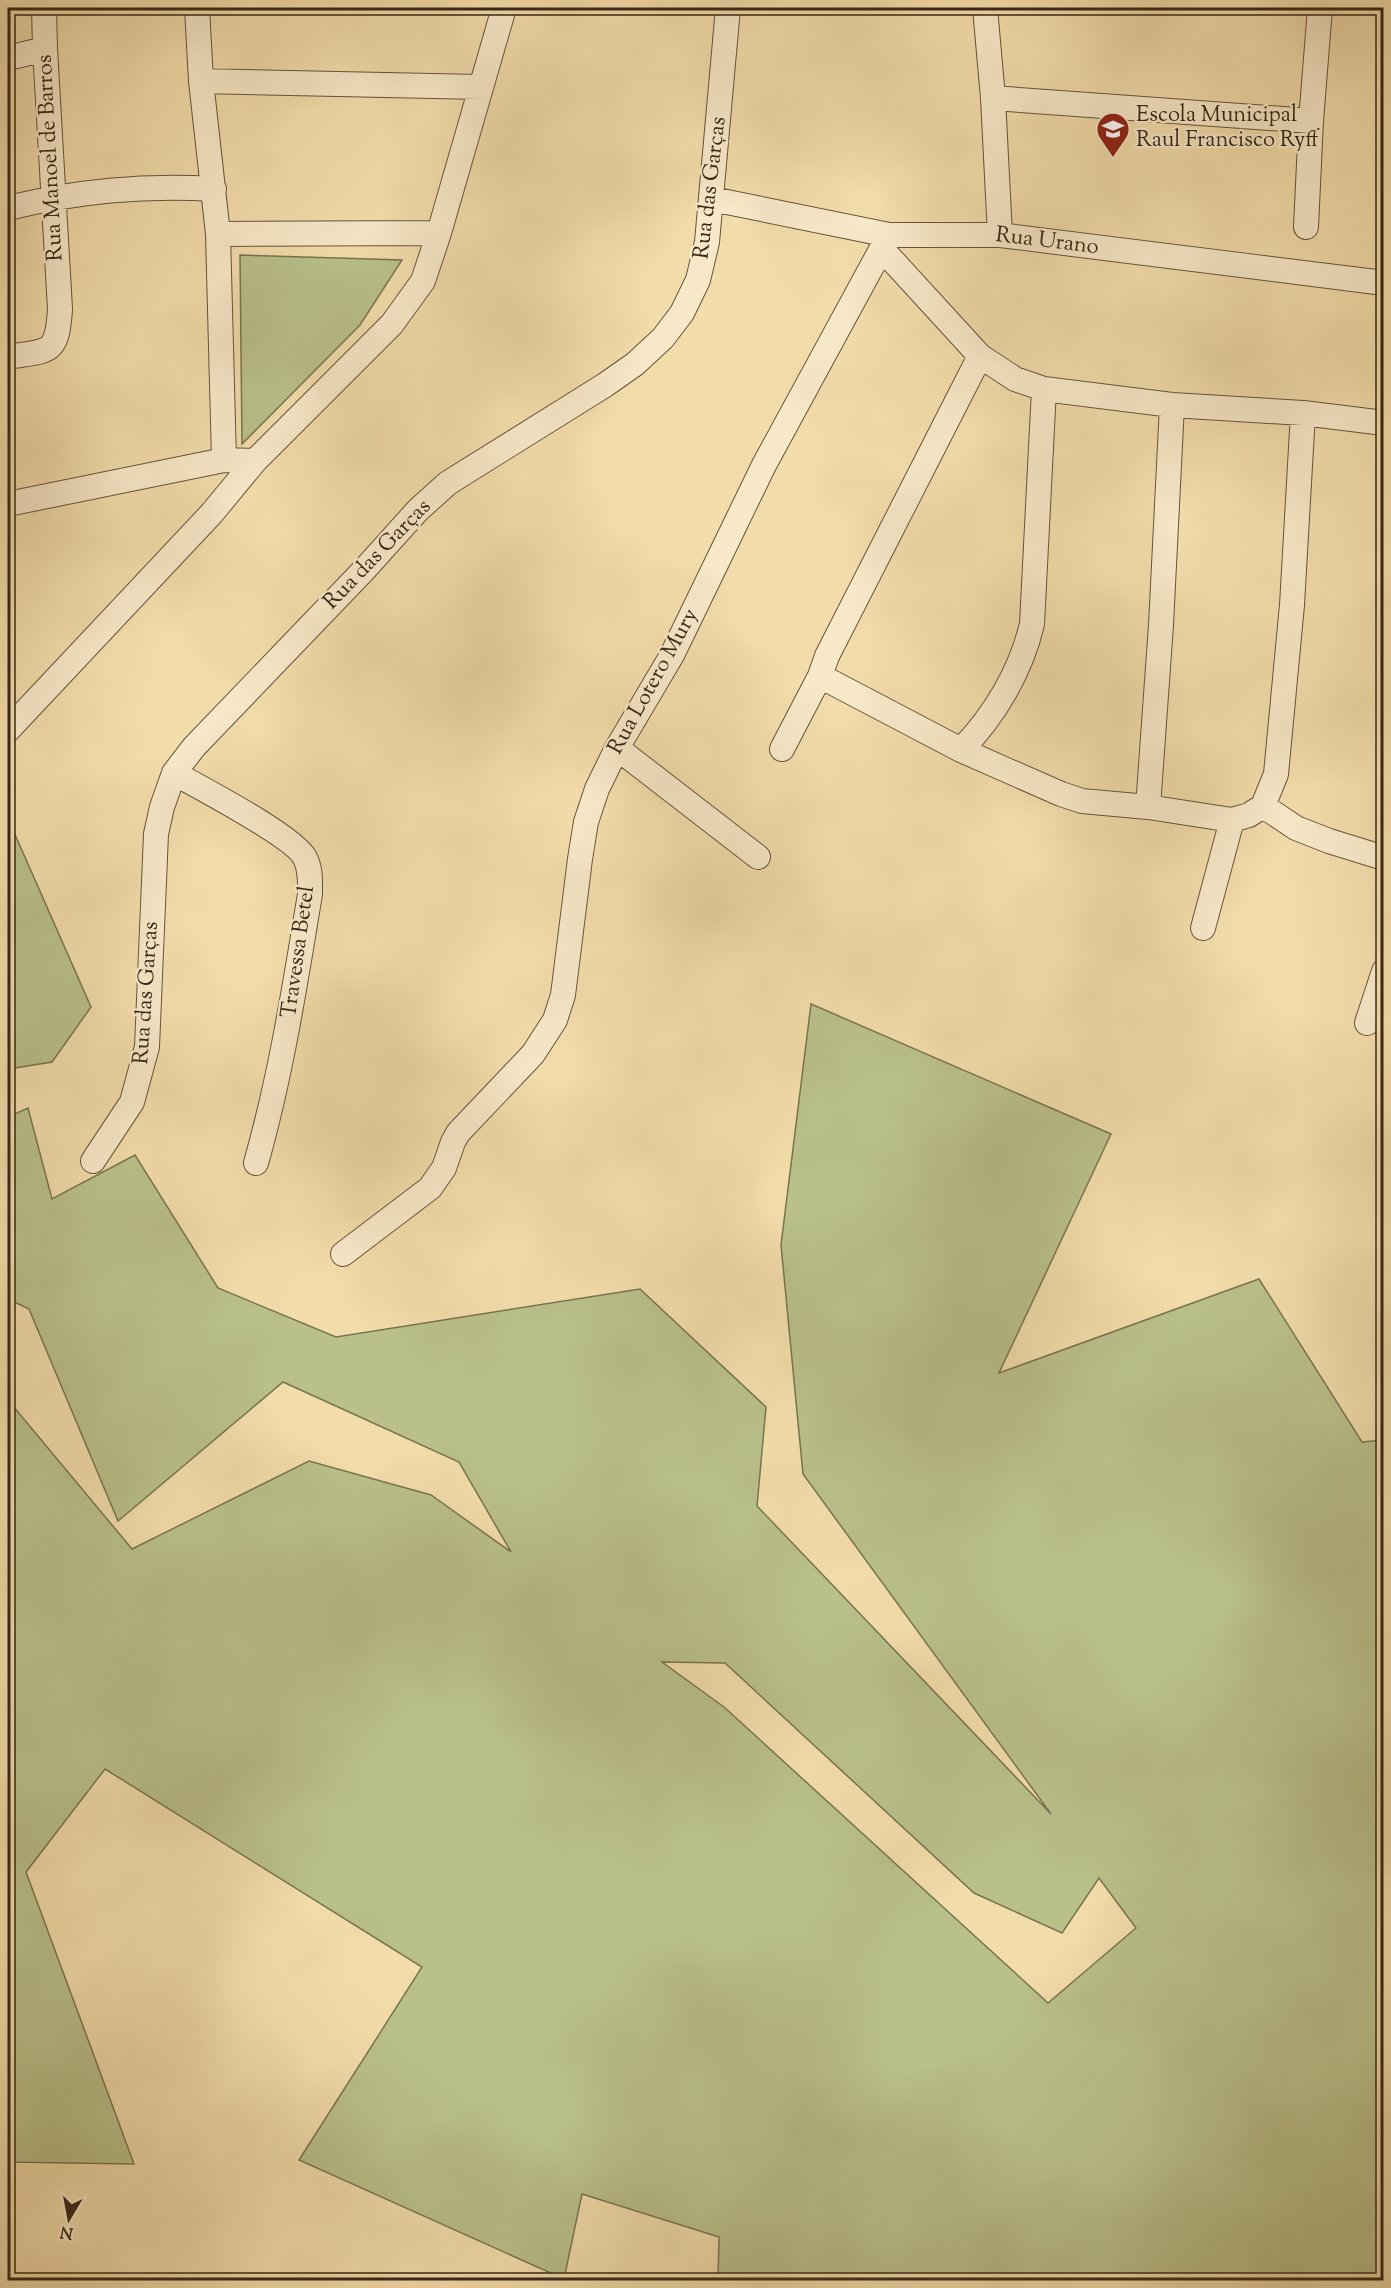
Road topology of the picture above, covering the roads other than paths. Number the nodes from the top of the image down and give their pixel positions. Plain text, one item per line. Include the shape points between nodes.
1 (44, 8) edge
2 (196, 8) edge
3 (504, 8) edge
4 (728, 8) edge
5 (985, 8) edge
6 (1320, 8) edge
7 (45, 50) junction
8 (8, 58) edge
9 (201, 81) junction
10 (481, 87) junction
11 (993, 98) junction
12 (1311, 121) junction
13 (214, 189) junction
14 (53, 197) junction
15 (712, 199) junction
16 (8, 207) edge
17 (1306, 226) dead end
18 (439, 233) junction
19 (218, 234) junction
20 (1000, 235) junction
21 (885, 242) junction
22 (1383, 283) edge
23 (980, 356) junction
24 (8, 357) edge
25 (1044, 389) junction
26 (1172, 405) junction
27 (1303, 413) junction
28 (1383, 423) edge
29 (224, 460) junction
30 (255, 461) junction
31 (8, 504) edge
32 (820, 676) junction
33 (8, 730) edge
34 (617, 748) junction
35 (782, 749) dead end
36 (961, 750) junction
37 (174, 773) junction
38 (1263, 806) junction
39 (1148, 807) junction
40 (1232, 820) junction
41 (758, 856) dead end
42 (1383, 858) edge
43 (1203, 928) dead end
44 (1383, 971) edge
45 (1367, 1023) dead end
46 (93, 1161) dead end
47 (256, 1163) dead end
48 (343, 1254) dead end

1 - 7 street, Rua Manoel de Barros
2 - 9 street
3 - 10 street
4 - 15 street, Rua das Garças
5 - 11 street
6 - 12 street
7 - 8 street
7 - 14 street, Rua Manoel de Barros
9 - 10 street
9 - 13 street
10 - 18 street
11 - 12 street
11 - 20 street
12 - 17 street
13 - 14 street via 164,186
13 - 19 street
14 - 16 street
14 - 24 street, Rua Manoel de Barros via 59,333 47,349
15 - 21 street, Rua Urano
15 - 37 street, Rua das Garças via 698,280 682,313 663,338 605,385 448,483 194,747
18 - 19 street
18 - 30 street via 423,281 392,324
19 - 29 street
20 - 21 street, Rua Urano
20 - 22 street, Rua Urano
21 - 23 street
21 - 34 street, Rua Lotero Mury via 764,465 672,655
23 - 25 street via 1015,379
23 - 32 street
25 - 26 street
25 - 36 street via 1031,632 1017,673
26 - 27 street
26 - 39 street
27 - 28 street
27 - 38 street via 1292,605 1276,774
29 - 30 street
29 - 31 street
30 - 33 street via 212,513
32 - 35 street
32 - 36 street
34 - 41 street
34 - 48 street, Rua Lotero Mury via 586,822 563,995 555,1020 533,1054 458,1132 444,1168 430,1188
36 - 39 street via 1082,801
37 - 46 street, Rua das Garças via 156,834 147,1047 132,1102
37 - 47 street, Travessa Betel via 296,846 305,857 310,875 279,1078
38 - 40 street
38 - 42 street via 1296,828
39 - 40 street
40 - 43 street
44 - 45 street

